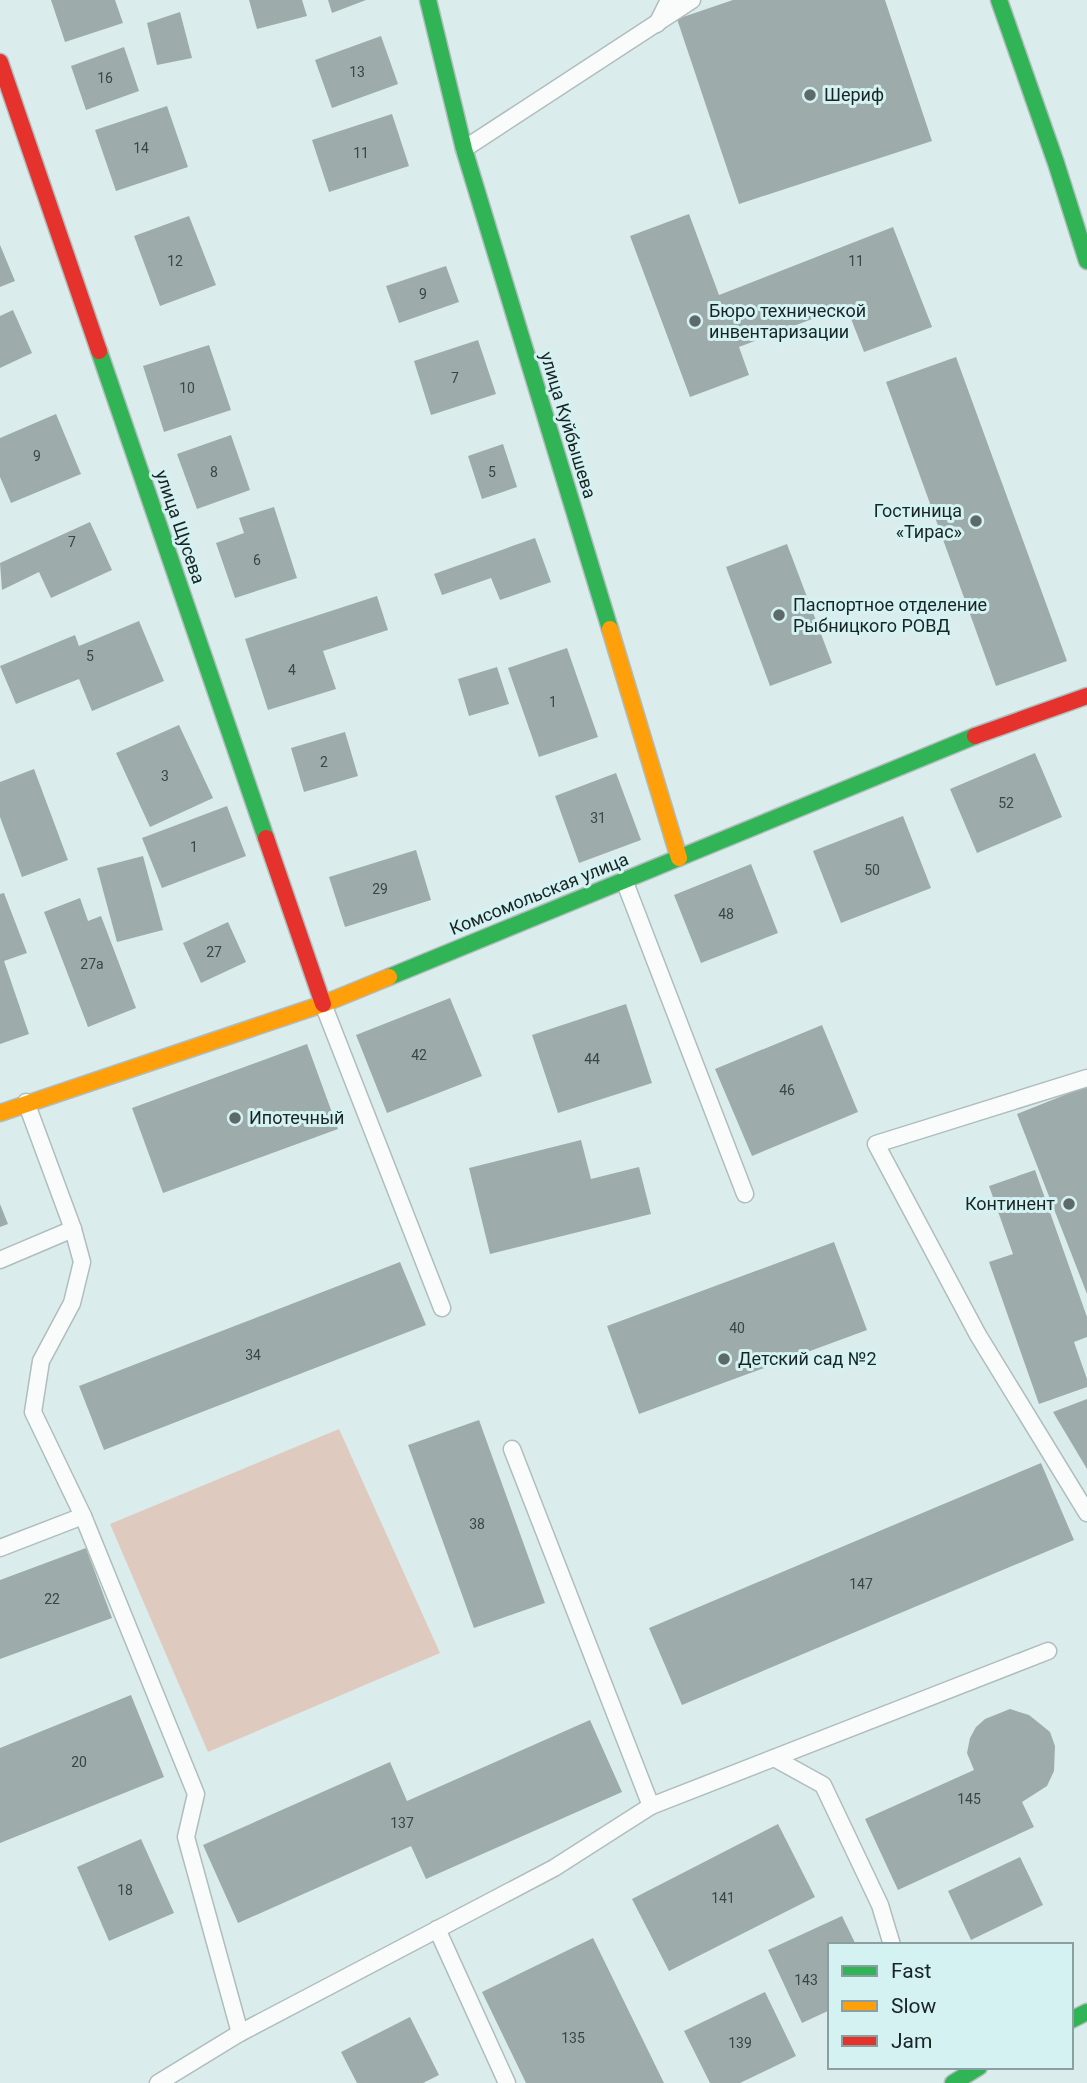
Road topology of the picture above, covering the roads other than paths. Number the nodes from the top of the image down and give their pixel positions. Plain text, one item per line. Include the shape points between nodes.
1 (428, 0) edge
2 (669, 0) edge
3 (692, 0) edge
4 (999, 0) edge
5 (656, 26) junction
6 (0, 62) edge
7 (464, 149) junction
8 (1087, 261) edge
9 (1087, 696) edge
10 (679, 858) junction
11 (624, 880) junction
12 (323, 1004) junction
13 (1087, 1078) edge
14 (26, 1102) junction
15 (0, 1113) edge
16 (745, 1194) dead end
17 (73, 1228) junction
18 (0, 1260) edge
19 (442, 1308) dead end
20 (512, 1449) dead end
21 (1087, 1513) edge
22 (83, 1516) junction
23 (0, 1548) edge
24 (1048, 1651) dead end
25 (774, 1758) junction
26 (651, 1806) junction
27 (437, 1929) junction
28 (891, 1943) edge
29 (240, 2033) junction
30 (974, 2069) edge
31 (947, 2080) edge
32 (158, 2083) edge
33 (506, 2083) edge

1 - 7 street, улица Куйбышева
2 - 5 lane
3 - 5 lane
4 - 8 street
5 - 7 lane via 607,53
6 - 12 street, улица Щусева
7 - 10 street, улица Куйбышева
9 - 10 street, Комсомольская улица via 949,745
10 - 11 street, Комсомольская улица
11 - 12 street, Комсомольская улица
11 - 16 lane
12 - 14 street, Комсомольская улица
12 - 19 lane
13 - 21 lane via 876,1144 978,1335
14 - 15 street, Комсомольская улица
14 - 17 lane
17 - 18 lane
17 - 22 lane via 82,1262 72,1303 41,1361 33,1412
20 - 26 lane
22 - 23 lane
22 - 29 lane via 196,1794 186,1837
24 - 25 lane
25 - 26 lane
25 - 28 lane via 823,1785 880,1905
26 - 27 lane via 554,1868
27 - 29 lane
27 - 33 lane
29 - 32 lane
30 - 31 street

